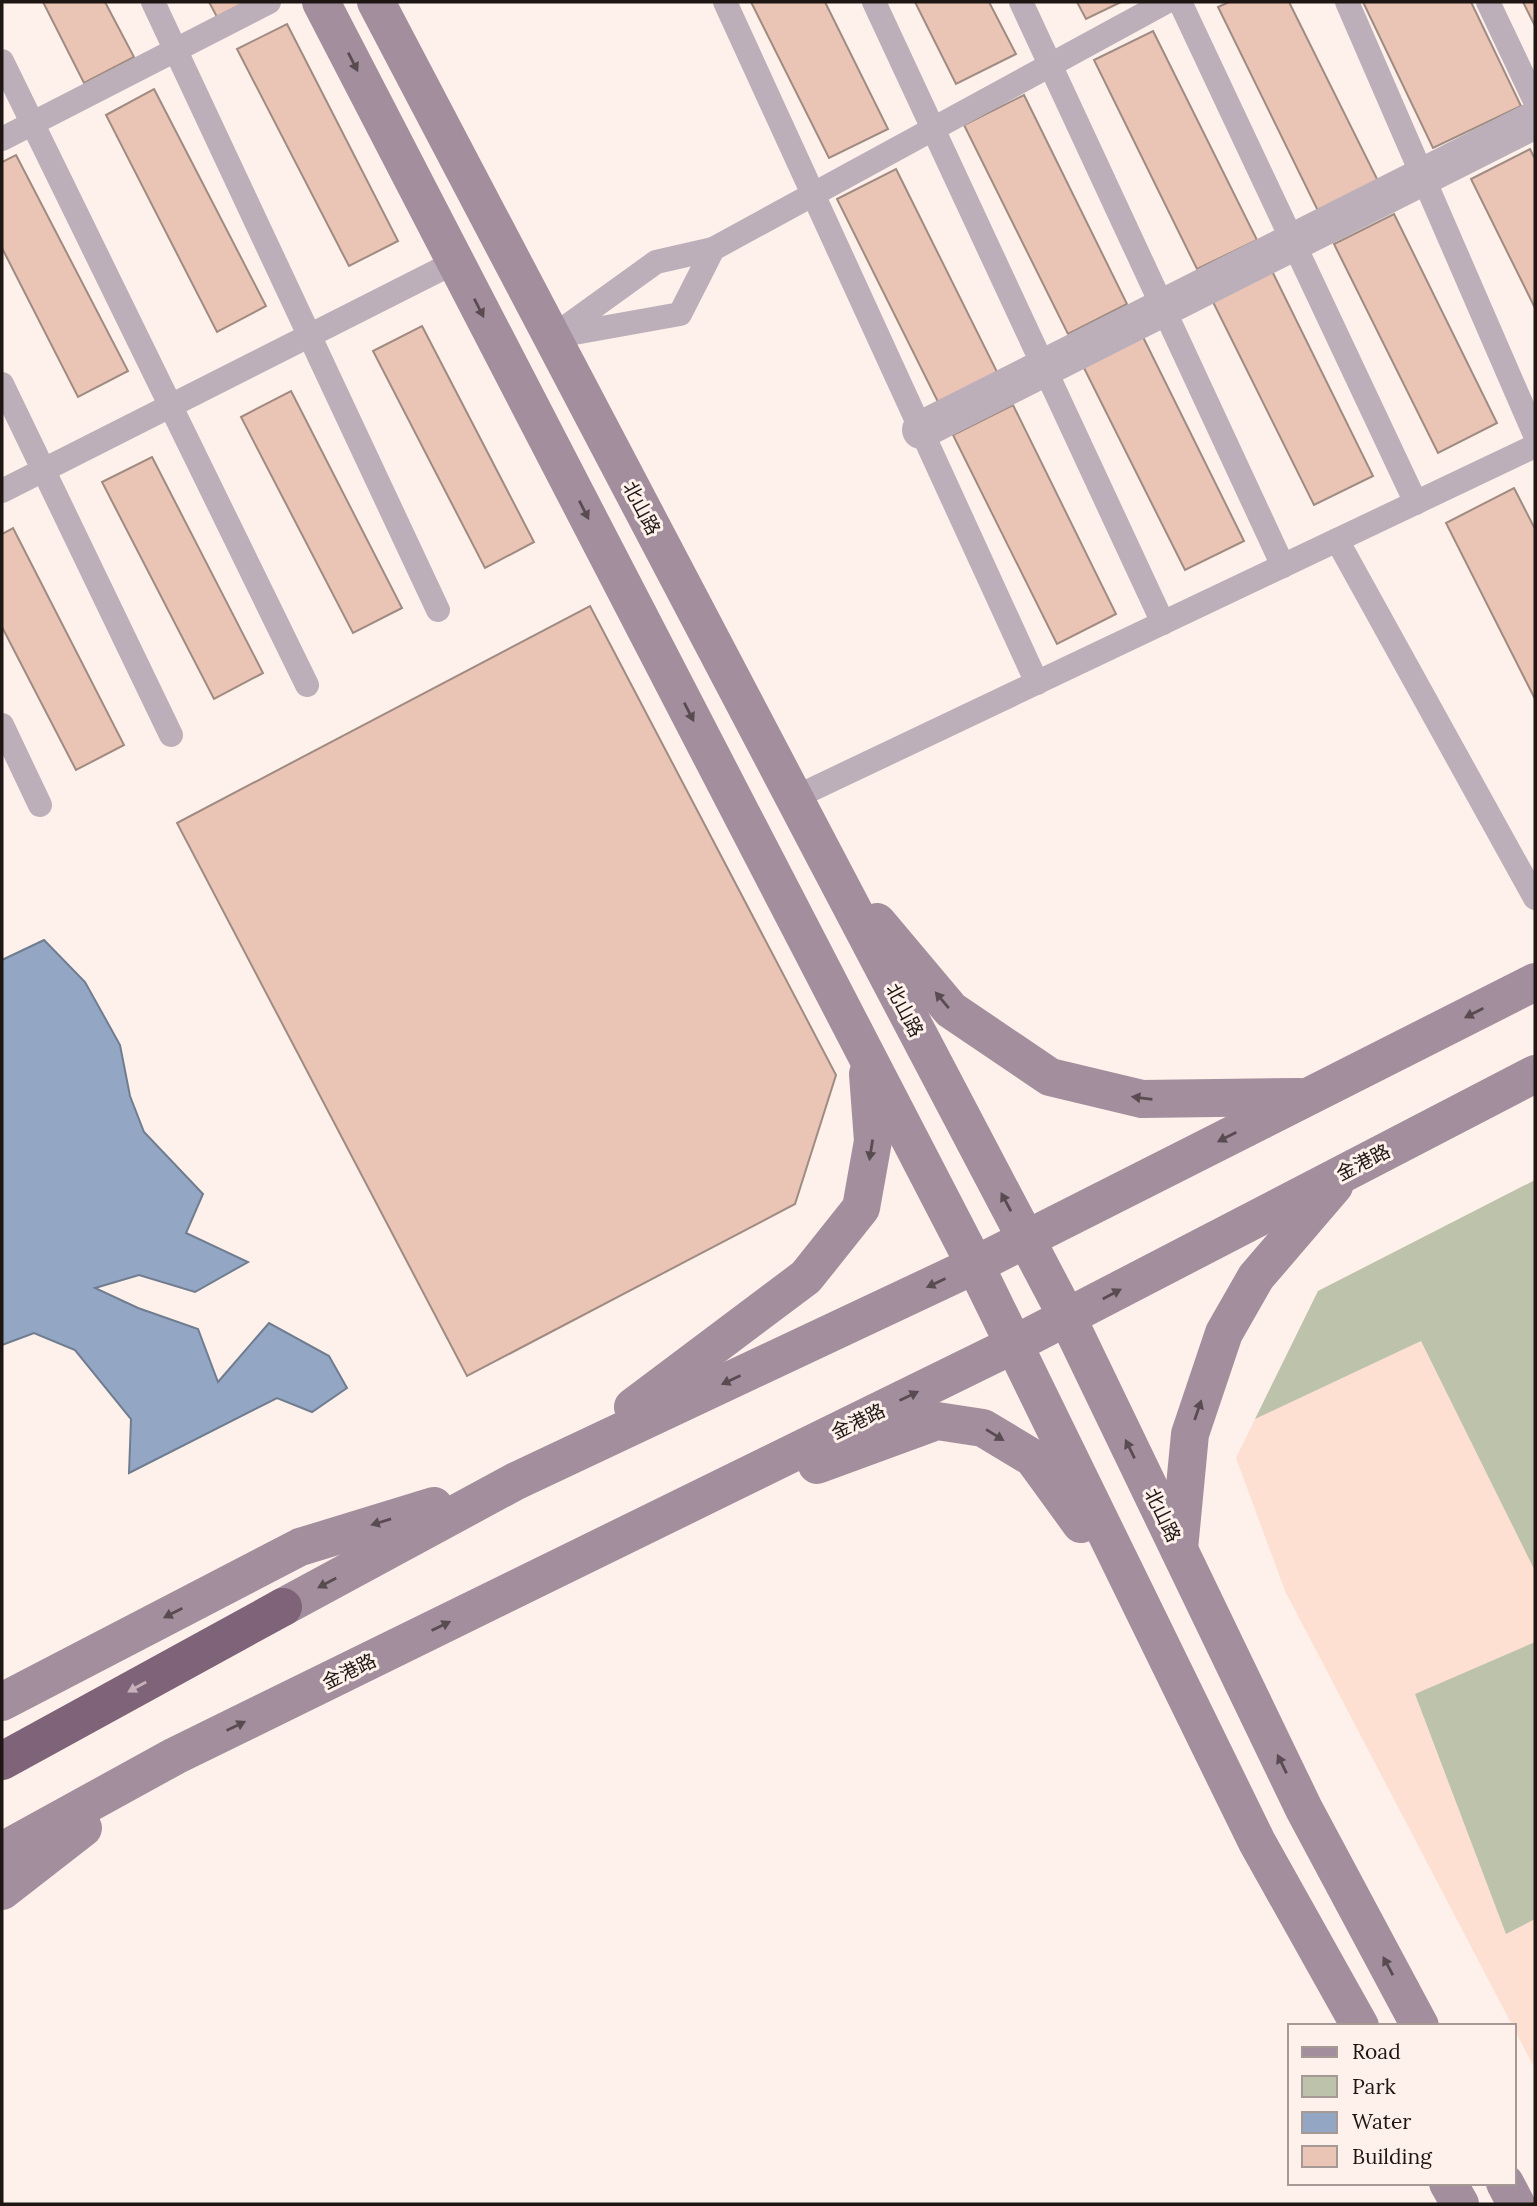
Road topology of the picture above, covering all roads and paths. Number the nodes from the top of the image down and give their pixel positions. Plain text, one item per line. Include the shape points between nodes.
1 (153, 2) edge
2 (269, 2) edge
3 (321, 2) edge
4 (376, 2) edge
5 (725, 2) edge
6 (874, 2) edge
7 (1021, 2) edge
8 (1166, 2) edge
9 (1180, 2) edge
10 (1347, 2) edge
11 (1488, 2) edge
12 (176, 50) junction
13 (2, 61) edge
14 (1051, 65) junction
15 (1535, 101) edge
16 (1535, 120) edge
17 (32, 124) junction
18 (933, 129) junction
19 (2, 139) edge
20 (1423, 177) junction
21 (814, 194) junction
22 (1293, 243) junction
23 (713, 249) junction
24 (455, 262) junction
25 (1163, 308) junction
26 (309, 336) junction
27 (552, 337) junction
28 (1045, 368) junction
29 (2, 384) edge
30 (171, 406) junction
31 (921, 430) junction
32 (1535, 435) edge
33 (1535, 446) edge
34 (44, 470) junction
35 (2, 491) edge
36 (1416, 503) junction
37 (1337, 540) junction
38 (1283, 566) junction
39 (438, 610) dead end
40 (1163, 623) junction
41 (1037, 683) junction
42 (307, 685) dead end
43 (2, 724) edge
44 (171, 735) dead end
45 (794, 798) junction
46 (40, 805) dead end
47 (829, 865) junction
48 (1535, 898) edge
49 (1535, 982) edge
50 (867, 1058) junction
51 (1535, 1074) edge
52 (1308, 1097) junction
53 (1348, 1170) junction
54 (1025, 1239) junction
55 (975, 1265) junction
56 (1067, 1317) junction
57 (1013, 1345) junction
58 (568, 1456) junction
59 (516, 1481) junction
60 (631, 1533) junction
61 (1179, 1549) junction
62 (1137, 1599) junction
63 (283, 1607) joint
64 (2, 1702) edge
65 (175, 1756) junction
66 (2, 1762) edge
67 (2, 1851) edge
68 (2, 1891) edge
69 (1359, 2024) edge
70 (1419, 2024) edge
71 (1449, 2185) edge
72 (1506, 2185) edge
73 (1460, 2204) edge
74 (1516, 2204) edge

1 - 12 lane
2 - 12 lane
3 -> 24 street
4 - 27 street, 北山路
5 - 21 lane
6 - 18 lane
7 - 14 lane
8 - 14 lane
9 - 22 lane
10 - 20 lane
11 - 15 lane
12 - 17 lane
12 - 26 lane
13 - 17 lane
14 - 18 lane
14 - 25 lane
16 - 20 street
17 - 19 lane
17 - 30 lane
18 - 21 lane
18 - 28 lane
20 - 22 street
20 - 32 lane
21 - 23 lane
21 - 31 lane
22 - 25 street
22 - 36 lane
23 - 27 lane via 656,262
23 - 27 lane via 680,314
24 - 26 lane
24 -> 50 street
25 - 28 street
25 - 38 lane
26 - 30 lane
26 - 39 lane
27 - 45 street, 北山路
28 - 31 street
28 - 40 lane
29 - 34 lane
30 - 34 lane
30 - 42 lane
31 - 41 lane
33 - 36 lane
34 - 35 lane
34 - 44 lane
36 - 37 lane
37 - 38 lane
37 - 48 lane
38 - 40 lane
40 - 41 lane
41 - 45 lane
43 - 46 lane
45 - 47 street, 北山路
52 -> 47 street via 1142,1099 1050,1077 951,1010
54 -> 47 street, 北山路
49 -> 52 street
50 - 55 street
50 -> 58 street via 873,1141 861,1208 806,1278
51 - 53 street, 金港路
52 -> 54 street
56 -> 53 street, 金港路
61 -> 53 street via 1190,1434 1224,1333 1256,1277
54 - 55 street
54 - 56 street, 北山路
55 - 57 street
55 -> 58 street
56 - 57 street, 金港路
61 -> 56 street, 北山路
60 -> 57 street, 金港路
57 - 62 street
58 - 59 street
59 -> 63 street
59 -> 64 street via 300,1547
60 -> 62 street via 937,1421 983,1428 1033,1458
65 -> 60 street, 金港路
70 -> 61 street, 北山路 via 1304,1809
62 - 69 street via 1257,1842
63 -> 66 highway
65 - 67 street, 金港路
65 - 68 street, 金港路
71 - 73 street
72 - 74 street

